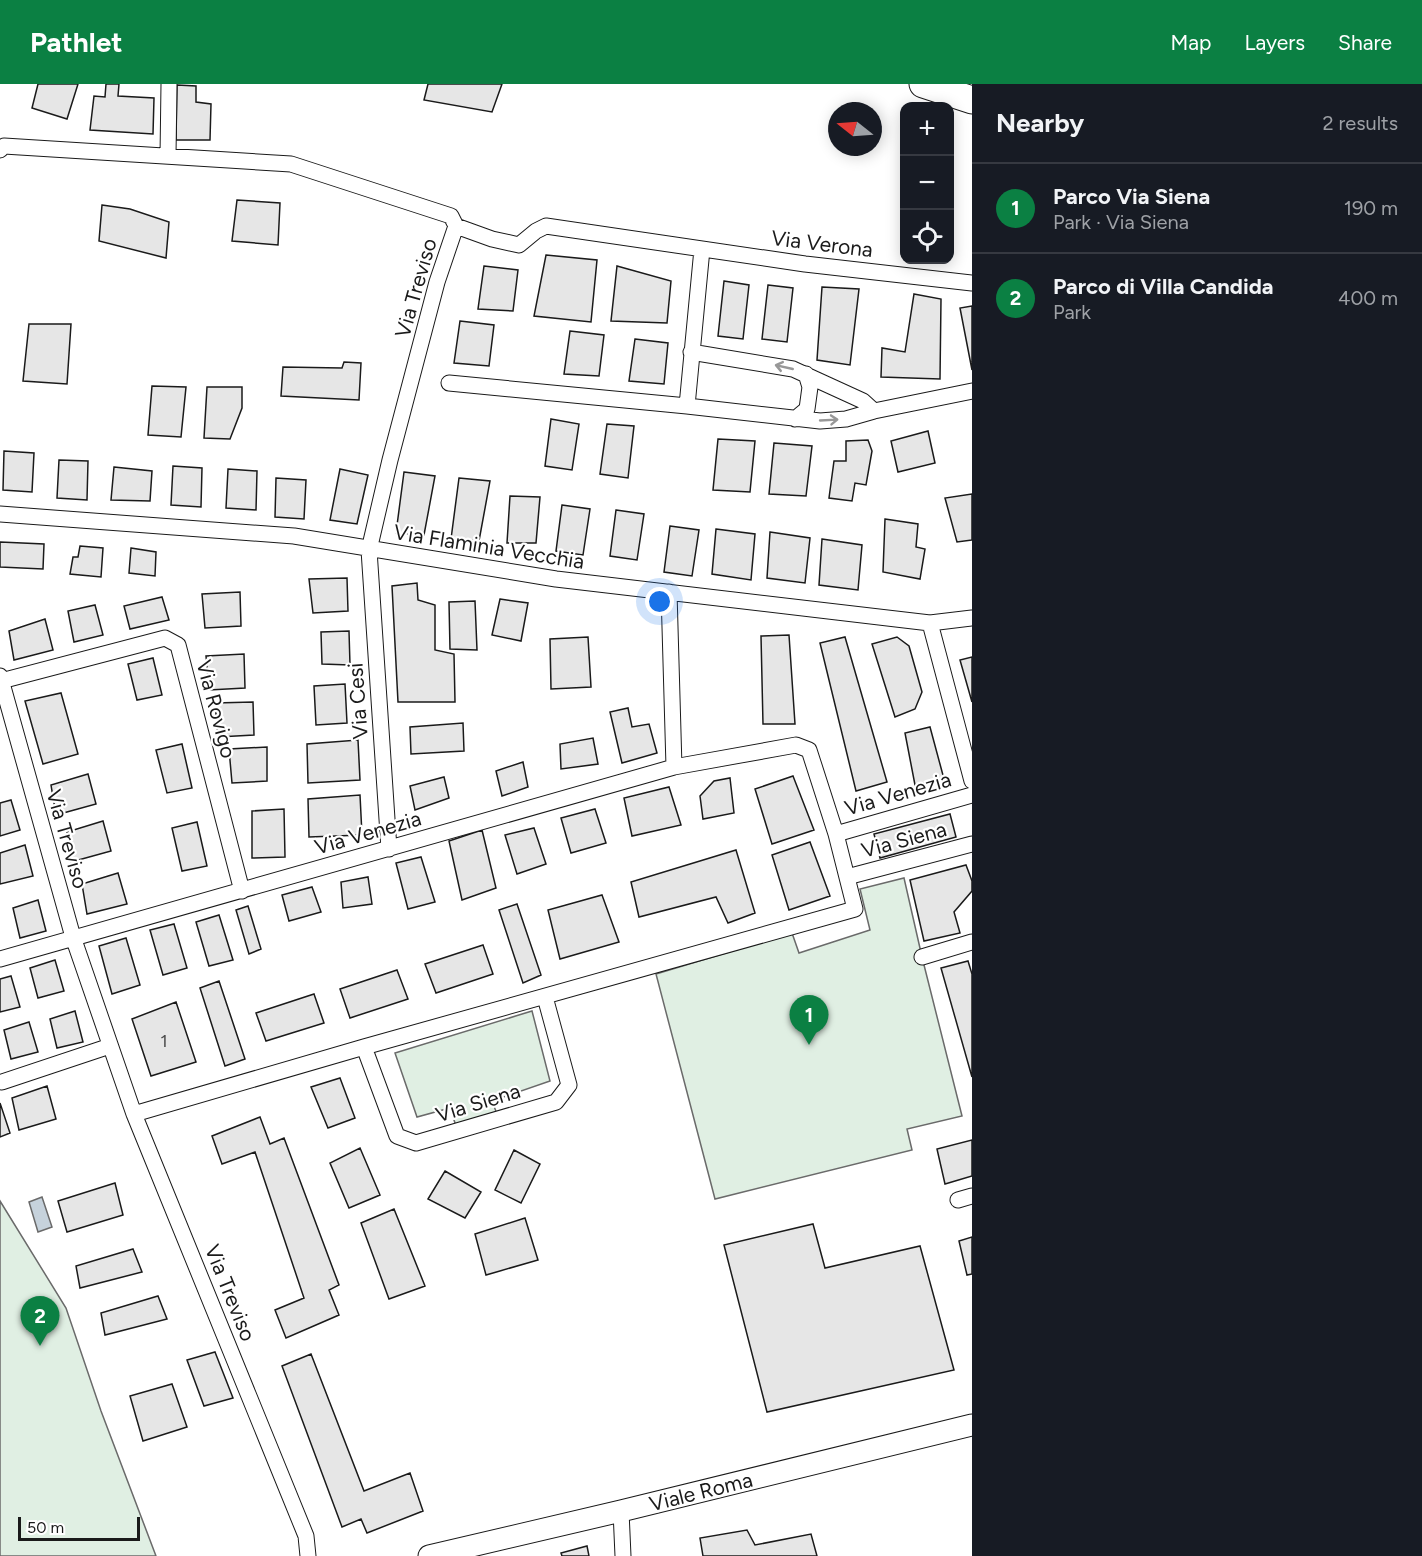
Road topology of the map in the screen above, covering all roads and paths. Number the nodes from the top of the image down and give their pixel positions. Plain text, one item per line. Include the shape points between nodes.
1 (170, 84) edge
2 (923, 84) edge
3 (972, 100) edge
4 (0, 150) edge
5 (168, 156) junction
6 (456, 226) junction
7 (702, 249) junction
8 (972, 283) edge
9 (691, 352) junction
10 (806, 374) junction
11 (449, 383) dead end
12 (972, 391) edge
13 (687, 406) junction
14 (874, 411) junction
15 (795, 419) junction
16 (0, 514) edge
17 (369, 550) junction
18 (669, 592) junction
19 (972, 618) edge
20 (930, 623) junction
21 (1, 679) edge
22 (969, 754) edge
23 (674, 767) junction
24 (972, 781) edge
25 (972, 795) edge
26 (836, 834) junction
27 (972, 844) edge
28 (389, 849) junction
29 (842, 856) joint
30 (847, 877) junction
31 (242, 891) junction
32 (73, 937) junction
33 (972, 942) edge
34 (922, 957) dead end
35 (0, 958) edge
36 (545, 996) junction
37 (110, 1046) junction
38 (364, 1047) junction
39 (2, 1082) dead end
40 (134, 1113) junction
41 (972, 1425) edge
42 (621, 1511) junction
43 (308, 1556) edge
44 (429, 1556) edge
45 (623, 1556) edge

1 - 5 street
2 - 3 highway
4 - 5 street, Via Treviso via 4,146
5 - 6 street, Via Treviso via 291,164 451,216
6 - 7 street, Via Verona via 519,245 546,226
6 - 17 street, Via Treviso via 437,282
7 - 8 street, Via Verona
7 - 9 street
10 -> 9 street via 776,365
9 - 13 street
10 - 14 street via 863,401
10 - 15 street via 810,387 807,409
11 - 13 street
12 - 14 street
13 - 15 street
15 -> 14 street via 846,419
16 - 17 street, Via Flaminia Vecchia via 294,536
17 - 18 street, Via Flaminia Vecchia
17 - 28 street, Via Cesi
18 - 20 street, Via Flaminia Vecchia
18 - 23 street
19 - 20 street, Via Flaminia Vecchia
20 - 22 street, Via Venezia
21 - 31 street, Via Rovigo via 165,638 178,645
21 - 32 street, Via Treviso
22 - 24 street, Via Venezia
23 - 26 street, Via Venezia via 796,745 809,750
23 - 28 street, Via Venezia
25 - 26 street, Via Venezia
26 - 29 street, Via Venezia
27 - 30 street, Via Siena
28 - 31 street, Via Venezia
29 - 30 street, Via Siena
30 - 36 street, Via Siena via 855,909
31 - 32 street, Via Venezia
32 - 35 street, Via Venezia
32 - 37 street, Via Treviso
33 - 34 street
36 - 38 street, Via Siena
36 - 38 street, Via Siena via 569,1085 556,1101 416,1143 397,1136
37 - 39 street
37 - 40 street, Via Treviso
38 - 40 street, Via Siena
40 - 43 street, Via Treviso via 306,1536
41 - 42 main road, Viale Roma
42 - 44 main road, Viale Roma
42 - 45 street

